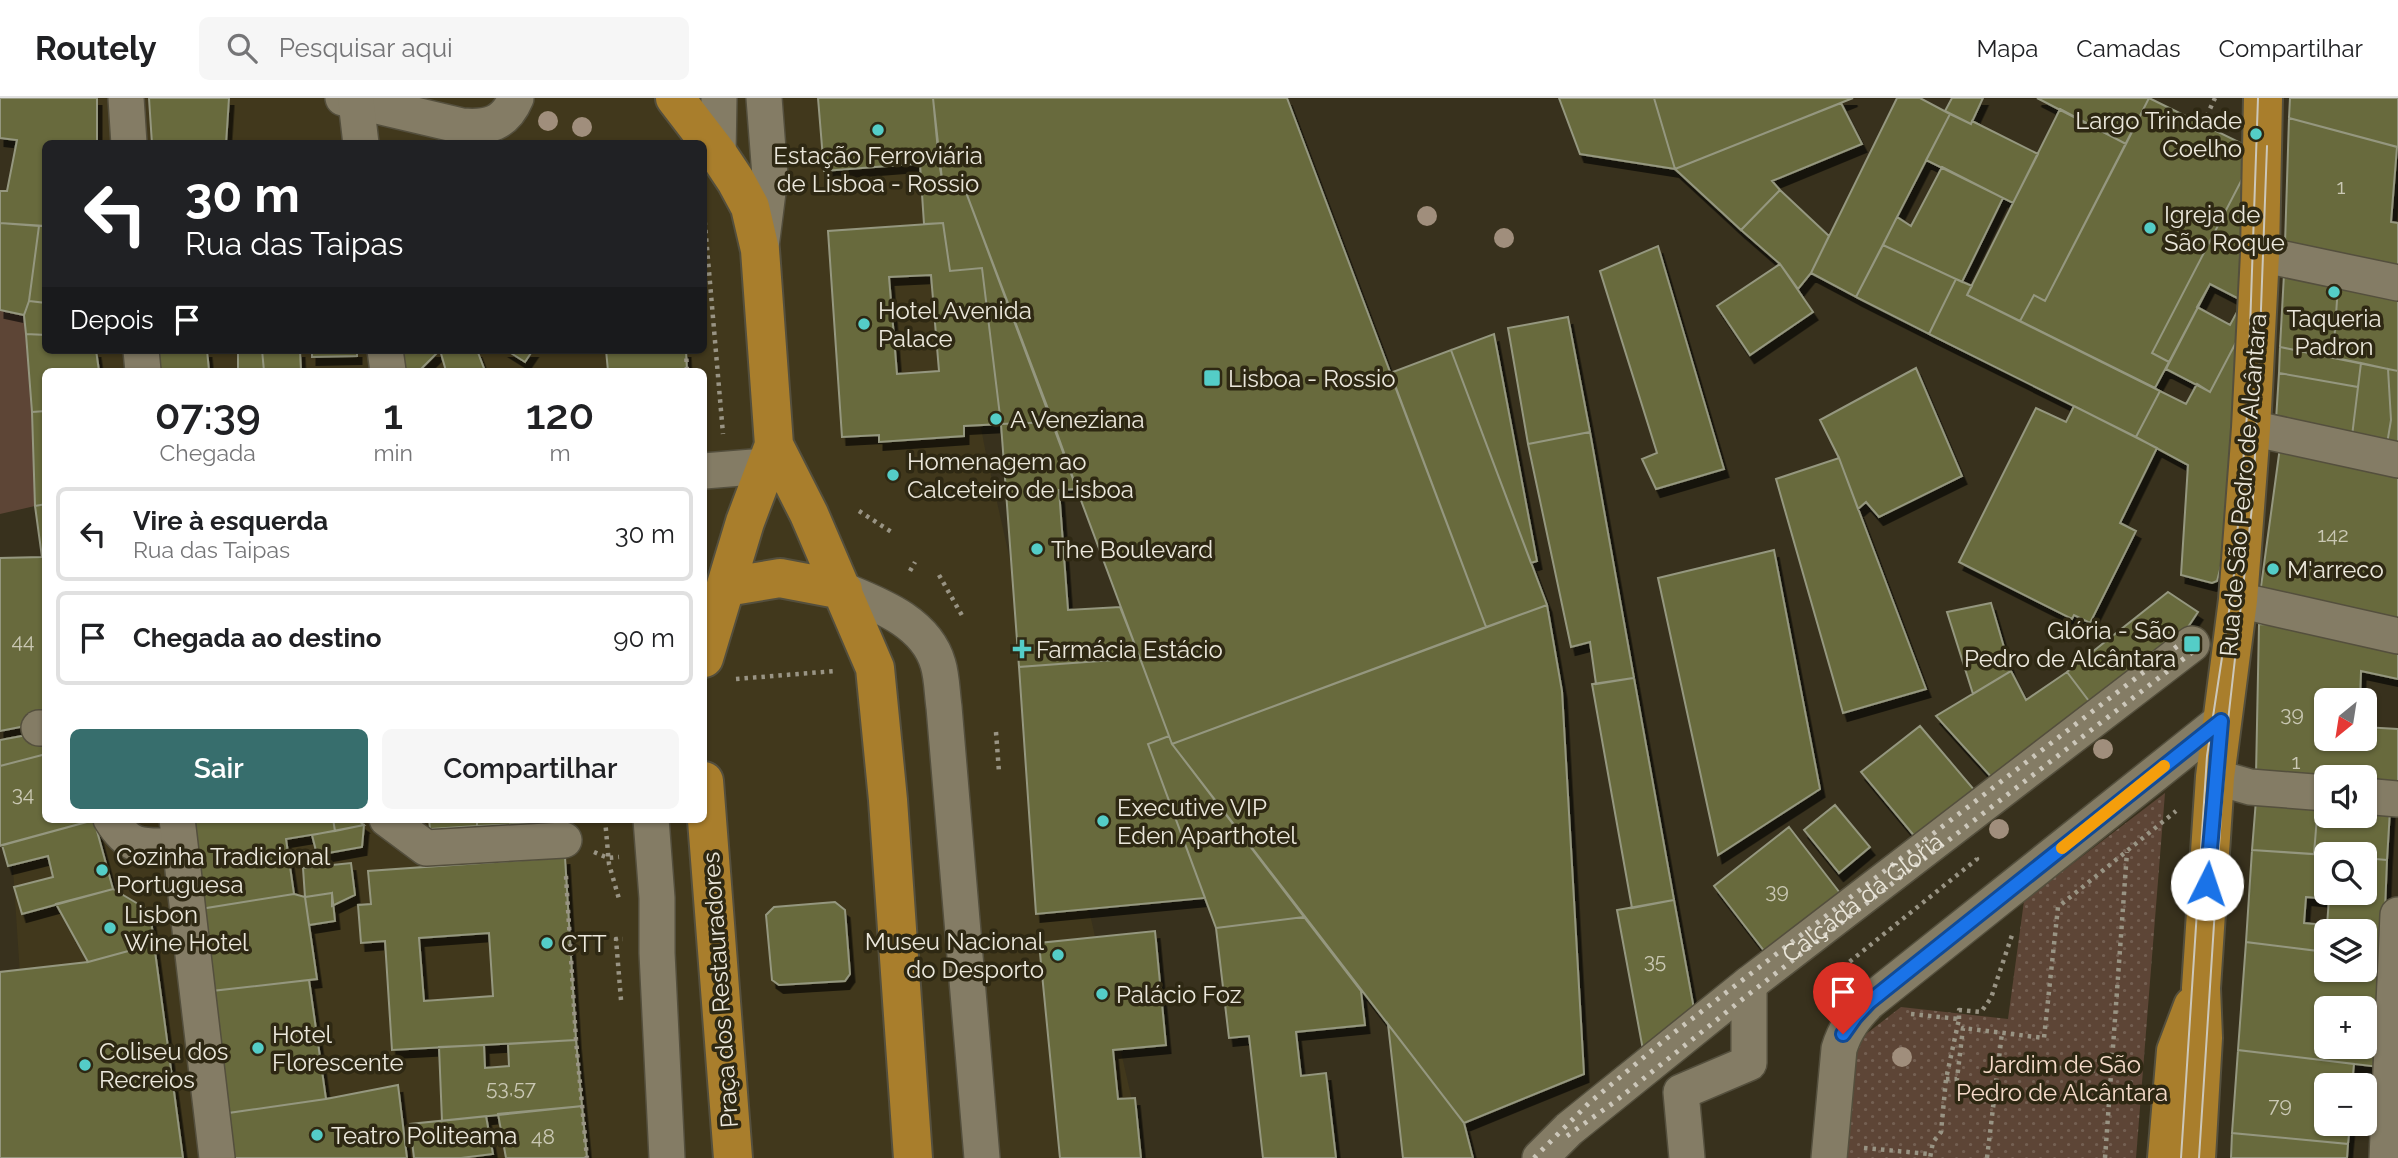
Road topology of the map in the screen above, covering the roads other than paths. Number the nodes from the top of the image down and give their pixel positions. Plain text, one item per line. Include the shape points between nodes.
1 (126, 98) edge
2 (516, 98) edge
3 (675, 98) edge
4 (719, 98) edge
5 (764, 98) edge
6 (2263, 98) edge
7 (350, 99) edge
8 (129, 140) edge
9 (360, 140) edge
10 (707, 140) edge
11 (707, 140) edge
12 (718, 155) junction
13 (761, 250) junction
14 (2260, 254) junction
15 (2398, 283) edge
16 (2251, 428) junction
17 (770, 455) junction
18 (2398, 460) edge
19 (714, 470) edge
20 (843, 590) junction
21 (715, 592) edge
22 (2238, 600) junction
23 (2398, 636) edge
24 (2192, 644) dead end
25 (714, 669) edge
26 (2221, 721) junction
27 (2215, 777) junction
28 (2314, 792) edge
29 (2377, 797) edge
30 (2398, 799) edge
31 (707, 820) edge
32 (113, 823) edge
33 (392, 823) edge
34 (651, 823) edge
35 (178, 832) edge
36 (564, 841) road end
37 (2398, 915) edge
38 (1749, 984) junction
39 (2201, 988) junction
40 (217, 1158) edge
41 (667, 1158) edge
42 (733, 1158) edge
43 (913, 1158) edge
44 (982, 1158) edge
45 (1540, 1158) edge
46 (1686, 1158) edge
47 (1829, 1158) edge
48 (2167, 1158) edge
49 (2190, 1158) edge
50 (2196, 1158) edge
51 (2387, 1158) edge

1 - 8 street
2 - 7 street via 507,114 480,127
3 - 10 main road
4 - 12 street
5 - 13 street via 770,177
6 - 14 main road, Rua de São Pedro de Alcântara
7 - 9 street
11 - 12 main road
12 - 13 main road via 750,207
13 - 17 main road
14 - 15 street
14 - 16 main road, Rua de São Pedro de Alcântara
16 - 18 street
16 - 22 main road, Rua de São Pedro de Alcântara
17 - 19 street
17 - 20 main road via 809,514
17 - 21 main road
20 - 21 main road via 780,579
20 - 43 main road via 875,668
20 - 44 street via 881,606 920,631 938,663
21 - 25 main road
22 - 23 street
22 - 26 main road, Rua de São Pedro de Alcântara
24 - 38 street, Calçada da Glória
26 - 27 main road, Rua de São Pedro de Alcântara
26 - 47 street via 1855,1017 1839,1049
27 - 28 street via 2250,787
27 - 39 main road, Rua de São Pedro de Alcântara
29 - 30 street
31 - 42 main road, Praça dos Restauradores
32 - 35 street via 135,845
33 - 36 street via 426,848
34 - 41 street
35 - 40 street
37 - 51 street
38 - 45 street, Calçada da Glória via 1569,1129
38 - 46 street via 1749,1063 1681,1092
39 - 48 main road, Rua de São Pedro de Alcântara via 2176,1051
39 - 49 street, Rua de São Pedro de Alcântara
39 - 50 main road, Rua de São Pedro de Alcântara

